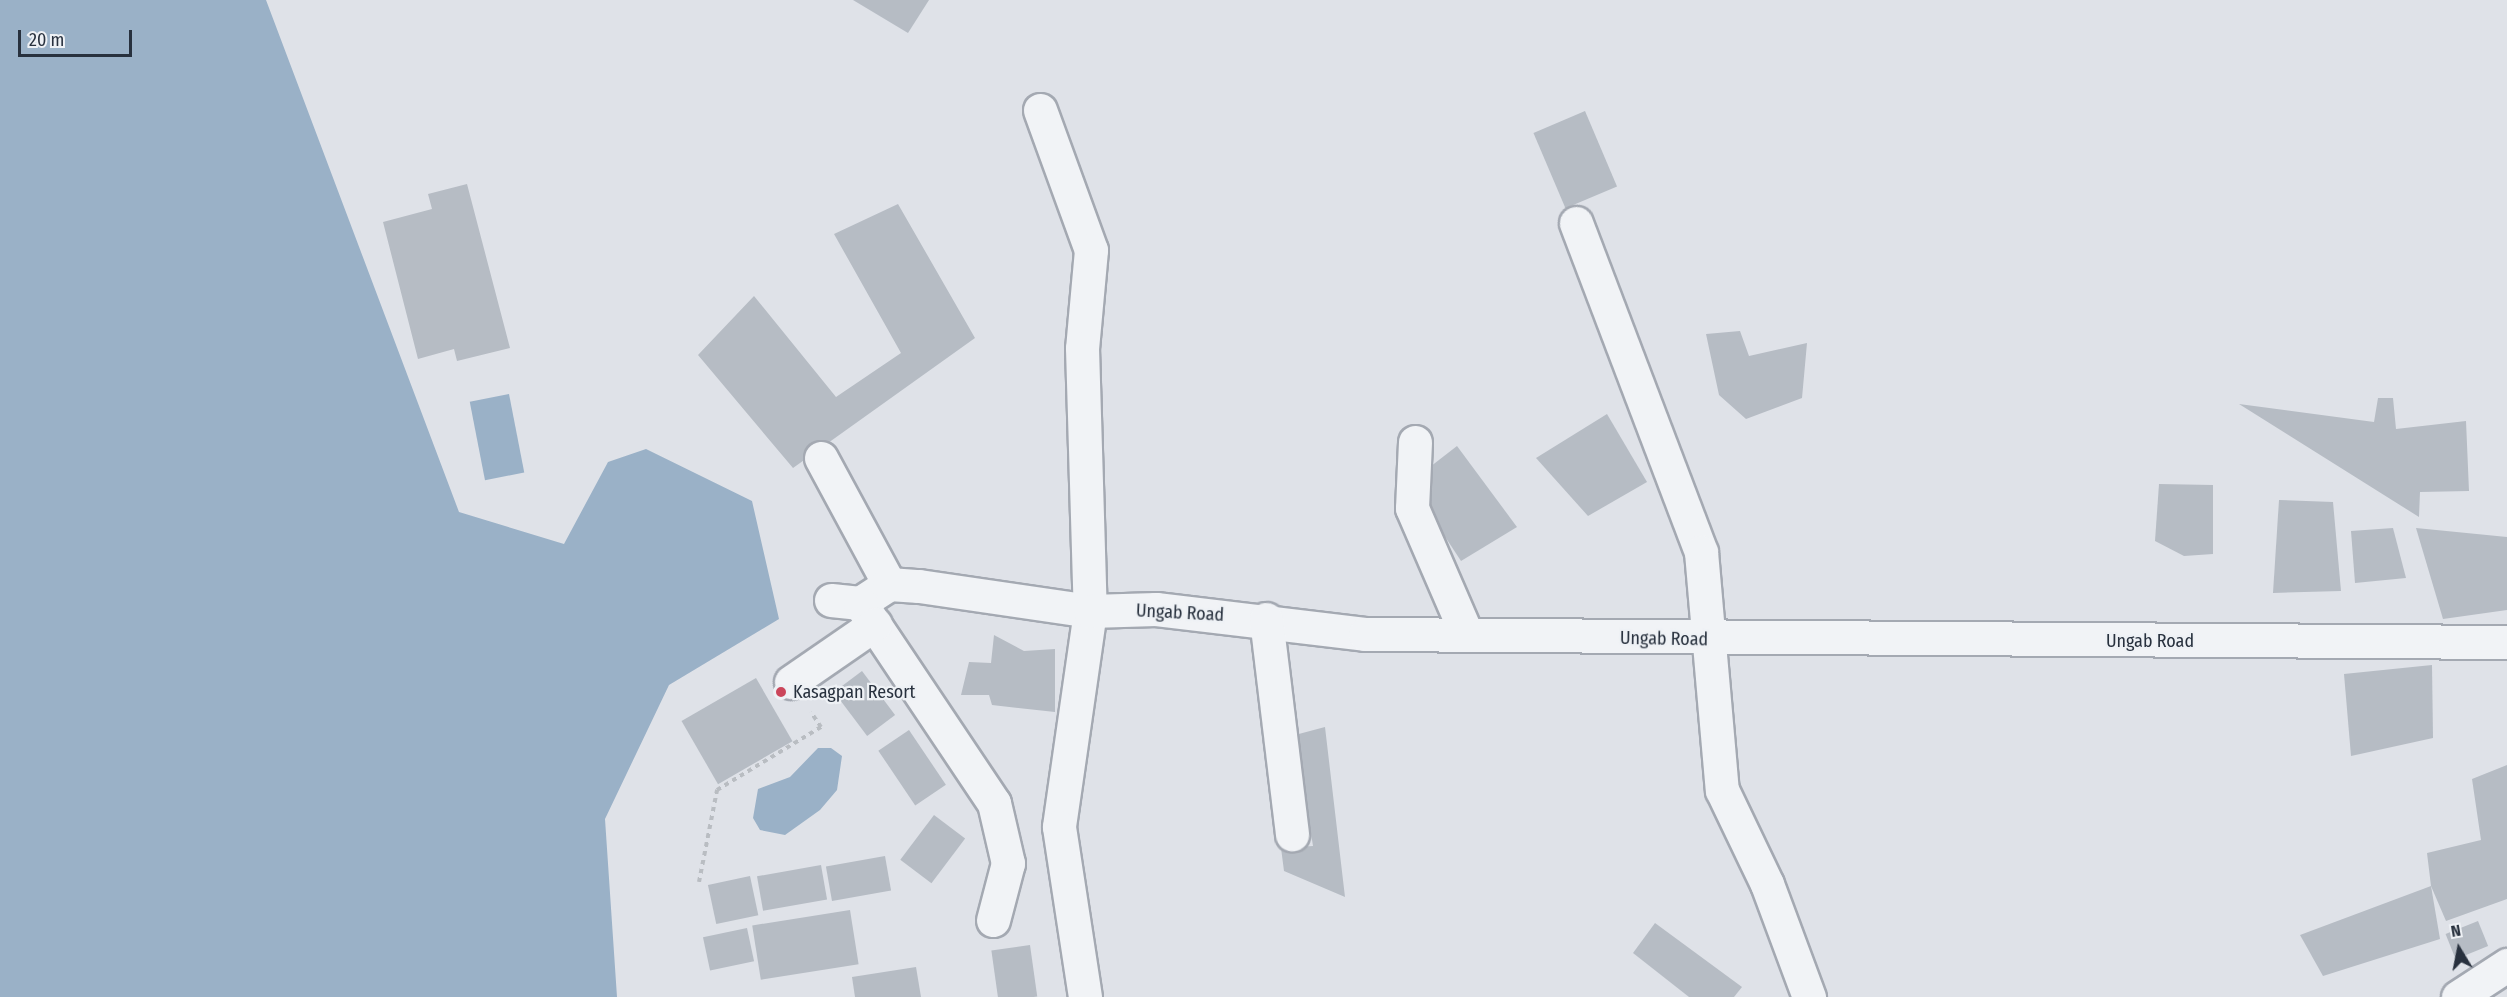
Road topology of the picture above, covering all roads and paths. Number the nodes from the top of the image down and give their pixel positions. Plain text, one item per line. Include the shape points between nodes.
1 (1040, 110) dead end
2 (1576, 223) dead end
3 (1415, 442) dead end
4 (821, 458) dead end
5 (889, 584) junction
6 (855, 609) junction
7 (1090, 611) junction
8 (1266, 619) junction
9 (1467, 635) junction
10 (1708, 639) junction
11 (2507, 642) edge
12 (791, 682) joint
13 (1292, 834) dead end
14 (699, 882) dead end
15 (993, 920) dead end
16 (2507, 965) edge
17 (1085, 997) edge
18 (1809, 997) edge
19 (2458, 997) edge

1 - 7 street via 1091,250 1082,348
2 - 10 street via 1701,552
3 - 9 street via 1412,507
4 - 5 street
5 - 6 street
5 - 7 street, Ungab Road
6 - 12 street
6 - 15 street via 994,803 1008,863
7 - 8 street, Ungab Road via 1156,609
7 - 17 street via 1059,827
8 - 9 street, Ungab Road via 1365,634
8 - 13 street
9 - 10 street, Ungab Road
10 - 11 street, Ungab Road
10 - 18 street via 1722,790 1767,884
12 - 14 path via 821,727 717,790
16 - 19 street

